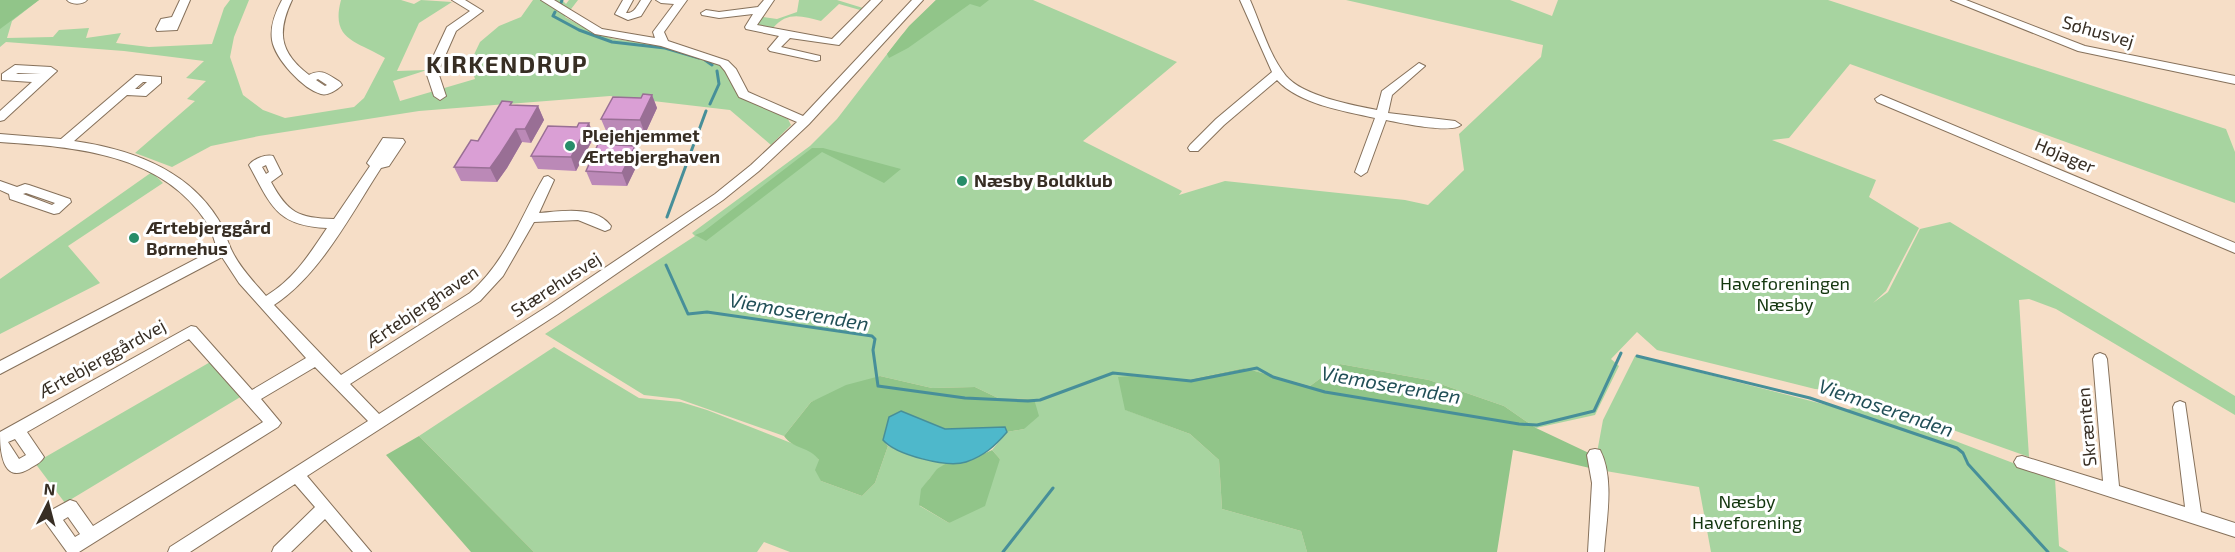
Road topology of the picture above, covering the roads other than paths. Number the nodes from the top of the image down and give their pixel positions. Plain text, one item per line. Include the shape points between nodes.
1 (72, 0) edge
2 (82, 0) edge
3 (185, 0) edge
4 (287, 0) edge
5 (457, 0) edge
6 (546, 0) edge
7 (628, 0) edge
8 (646, 0) edge
9 (661, 0) edge
10 (877, 0) edge
11 (918, 0) edge
12 (1245, 0) edge
13 (1956, 0) edge
14 (682, 1) edge
15 (767, 5) edge
16 (706, 13) dead end
17 (176, 20) dead end
18 (786, 35) junction
19 (660, 37) junction
20 (816, 58) dead end
21 (1419, 66) dead end
22 (1278, 73) junction
23 (42, 79) dead end
24 (307, 80) dead end
25 (2235, 80) edge
26 (125, 91) dead end
27 (440, 96) dead end
28 (1881, 99) dead end
29 (1382, 115) junction
30 (0, 117) edge
31 (805, 121) junction
32 (1455, 124) dead end
33 (3, 141) edge
34 (63, 144) junction
35 (1194, 148) dead end
36 (377, 165) dead end
37 (1361, 172) dead end
38 (264, 180) dead end
39 (548, 180) dead end
40 (0, 185) edge
41 (17, 192) dead end
42 (529, 218) junction
43 (337, 224) junction
44 (605, 226) dead end
45 (2235, 248) edge
46 (225, 250) junction
47 (265, 304) junction
48 (317, 358) junction
49 (2100, 359) dead end
50 (0, 368) edge
51 (340, 382) junction
52 (251, 398) junction
53 (2180, 407) dead end
54 (378, 422) junction
55 (17, 430) junction
56 (0, 441) edge
57 (1595, 455) dead end
58 (2022, 462) dead end
59 (297, 475) junction
60 (2112, 491) junction
61 (325, 508) junction
62 (2194, 517) junction
63 (2235, 530) edge
64 (91, 536) dead end
65 (176, 552) edge
66 (280, 552) edge
67 (363, 552) edge
68 (1596, 552) edge

1 - 2 street
3 - 17 street
4 - 24 street via 281,10 278,44 282,57
5 - 27 street via 478,11 451,29 432,72
6 - 19 street via 598,32 639,40
7 - 8 street via 620,14 628,17 637,14
9 - 14 street
10 - 18 street via 835,43
11 - 31 street, Stærehusvej
12 - 22 street
13 - 25 street, Søhusvej via 2082,49
14 - 19 street
15 - 16 street via 719,15
15 - 18 street via 750,27
18 - 20 street via 774,49
19 - 31 street via 724,63 743,94
21 - 29 street via 1386,94
22 - 29 street via 1301,91
22 - 35 street
23 - 30 street
26 - 34 street
28 - 45 street, Højager
29 - 32 street via 1412,122
29 - 37 street
31 - 54 street, Stærehusvej via 755,168 680,226
33 - 34 street
34 - 46 street via 116,154 161,171 195,198 213,221
36 - 43 street
38 - 43 street via 282,212 290,218
39 - 42 street, Ærtebjerghaven
40 - 41 street
42 - 44 street via 567,213 594,218
42 - 51 street, Ærtebjerghaven via 491,284
43 - 47 street via 304,273
46 - 47 street
46 - 50 street
47 - 48 street
48 - 51 street
48 - 52 street
49 - 60 street, Skrænten
51 - 54 street
52 - 55 street, Ærtebjerggårdvej via 192,332
52 - 64 street, Ærtebjerggårdvej via 273,423
53 - 62 street
54 - 59 street, Stærehusvej
55 - 56 street, Ærtebjerggårdvej
55 - 56 street, Ærtebjerggårdvej via 36,457 17,468
57 - 68 street via 1600,483
58 - 60 street, Skrænten
59 - 61 street
59 - 65 street, Stærehusvej
60 - 62 street, Skrænten
61 - 66 street
61 - 67 street
62 - 63 street, Skrænten

